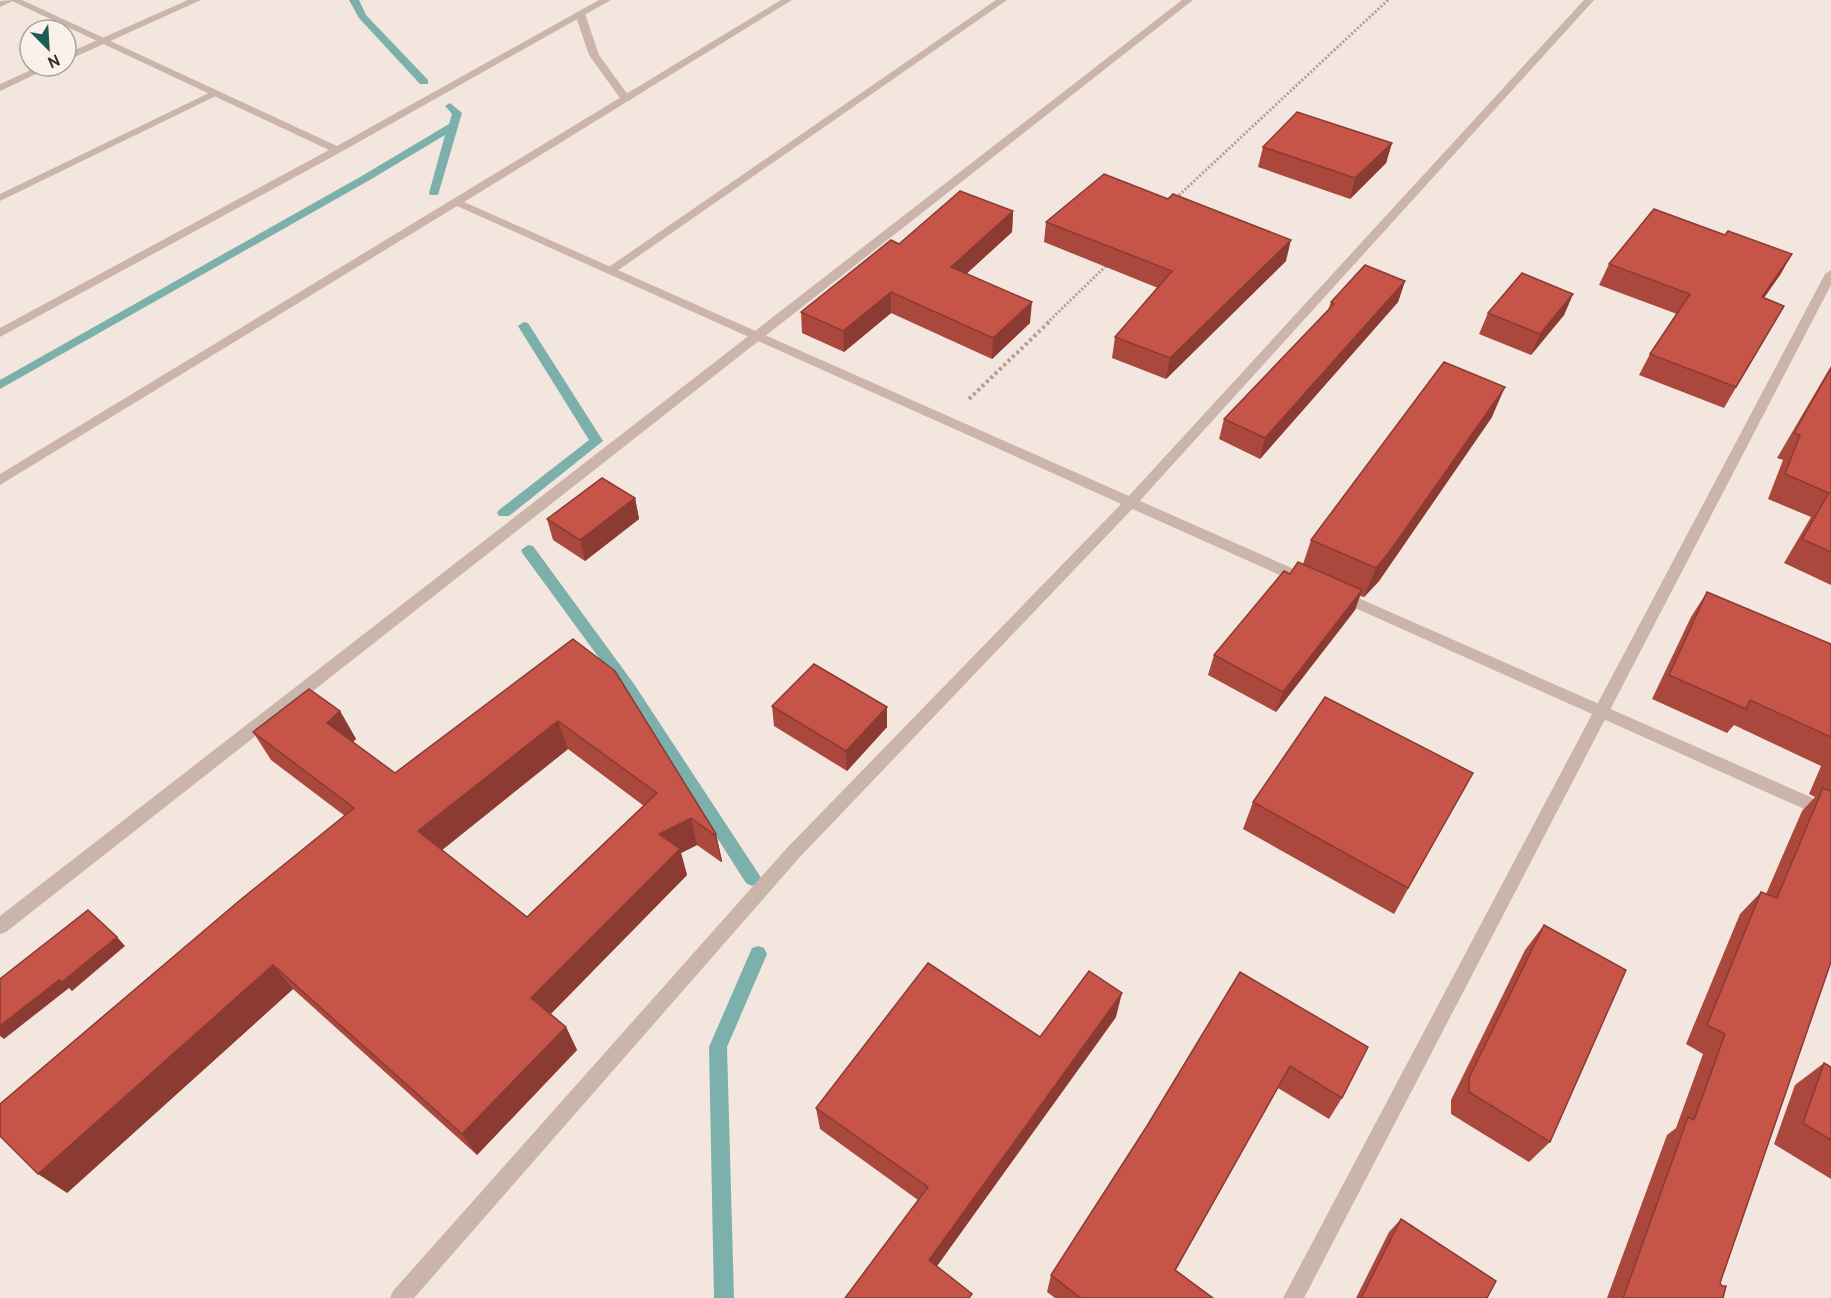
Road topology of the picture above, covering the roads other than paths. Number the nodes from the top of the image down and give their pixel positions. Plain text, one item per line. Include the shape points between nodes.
1 (10, 0) edge
2 (15, 0) edge
3 (196, 0) edge
4 (606, 0) edge
5 (787, 0) edge
6 (1002, 0) edge
7 (1188, 0) edge
8 (1589, 0) edge
9 (0, 4) edge
10 (580, 14) junction
11 (104, 41) junction
12 (78, 53) edge
13 (22, 78) edge
14 (0, 88) edge
15 (215, 94) junction
16 (626, 99) junction
17 (337, 150) junction
18 (0, 198) edge
19 (458, 203) junction
20 (610, 271) junction
21 (1831, 273) edge
22 (0, 333) edge
23 (757, 336) junction
24 (0, 480) edge
25 (1131, 502) junction
26 (1601, 711) junction
27 (1831, 814) edge
28 (0, 926) edge
29 (400, 1298) edge
30 (1293, 1298) edge

1 - 9 street
2 - 11 street
3 - 11 street
4 - 10 street
5 - 16 street
6 - 20 street
7 - 23 street
8 - 25 street
10 - 16 street via 594,55
10 - 17 street
11 - 12 street
11 - 15 street
13 - 14 street
15 - 17 street
15 - 18 street
16 - 19 street
17 - 22 street
19 - 20 street
19 - 24 street
20 - 23 street
21 - 26 street
23 - 25 street
23 - 28 street
25 - 26 street
25 - 29 street via 793,853
26 - 27 street
26 - 30 street

